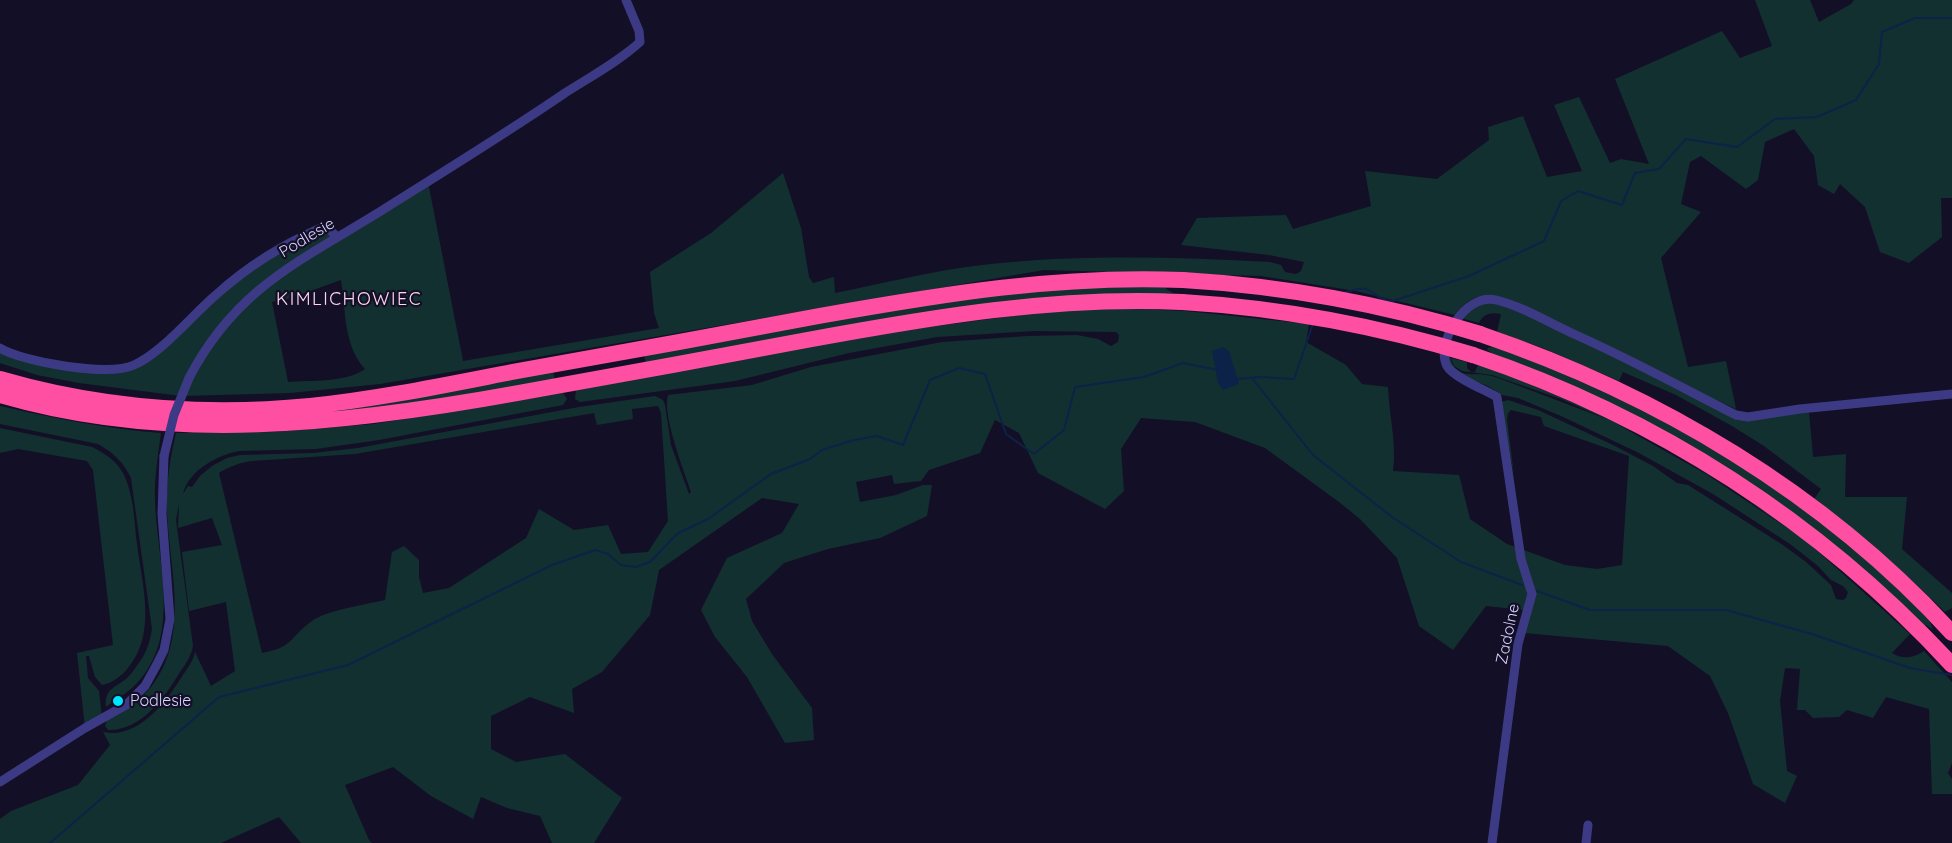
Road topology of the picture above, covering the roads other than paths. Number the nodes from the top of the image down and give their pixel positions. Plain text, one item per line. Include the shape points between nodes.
1 (626, 0) edge
2 (337, 237) junction
3 (0, 348) edge
4 (0, 372) edge
5 (0, 379) edge
6 (36, 388) junction
7 (1952, 393) edge
8 (0, 395) edge
9 (1950, 630) edge
10 (1952, 665) edge
11 (0, 782) edge
12 (1588, 825) dead end
13 (1492, 843) edge
14 (1586, 843) edge

1 - 2 street, Podlesie via 640,42 480,150
2 - 3 street via 321,228 261,261 132,366 115,369 51,364
2 - 11 street, Podlesie, bridge via 255,292 212,340 189,378 164,456 162,514 170,619 164,650 145,686 126,705
4 - 6 highway
5 - 6 highway
6 - 9 highway, bridge via 96,400 178,409 307,406 953,293 1064,280 1183,280 1264,287 1409,314 1480,334 1614,387 1742,459 1844,532
7 - 13 street, Zadolne via 1748,417 1736,415 1592,340 1500,301 1485,299 1467,306 1451,332 1444,352 1446,363 1458,377 1497,397 1521,559 1532,594 1518,644
8 - 10 highway, bridge via 91,415 152,422 242,425 323,421 489,398 985,310 1095,301 1250,308 1404,335 1473,355 1585,398 1647,428 1709,463 1805,530 1867,581
12 - 14 street

